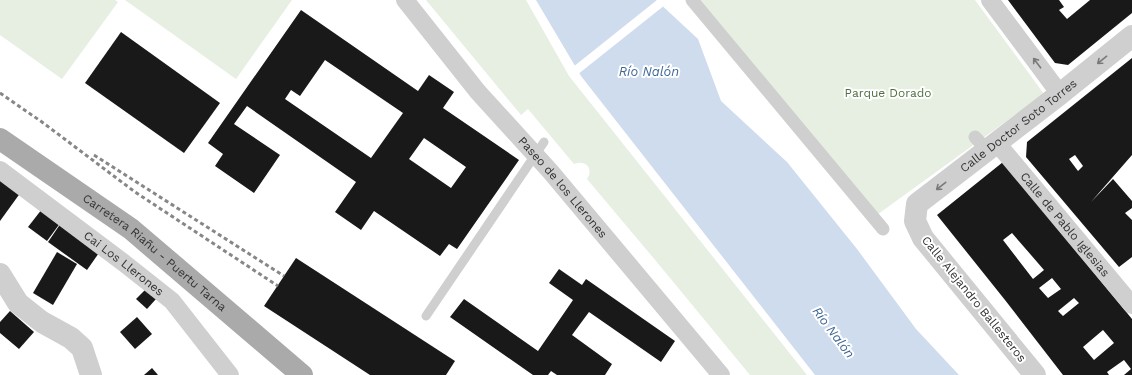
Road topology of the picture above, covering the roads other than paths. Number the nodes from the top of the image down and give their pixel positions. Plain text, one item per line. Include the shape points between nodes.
1 (405, 0) edge
2 (692, 0) edge
3 (990, 0) edge
4 (1132, 36) edge
5 (1060, 94) junction
6 (0, 139) edge
7 (986, 144) junction
8 (539, 148) junction
9 (0, 170) edge
10 (915, 221) joint
11 (883, 228) dead end
12 (0, 274) edge
13 (1132, 305) edge
14 (426, 316) dead end
15 (91, 375) edge
16 (230, 375) edge
17 (302, 375) edge
18 (721, 375) edge
19 (1035, 375) edge

1 - 8 street, Paseo de los Llerones via 478,92
2 - 11 street
5 -> 3 street
4 -> 5 street, Calle Doctor Soto Torres
5 - 7 street, Calle Doctor Soto Torres
6 - 17 main road, Carretera Riañu - Puertu Tarna via 131,229
7 -> 10 street, Calle Doctor Soto Torres via 917,204
7 - 13 street, Calle de Pablo Iglesias
8 - 14 lane
8 - 18 street, Paseo de los Llerones
9 - 16 street, Cai Los Llerones via 172,301
10 - 19 street, Calle Alejandro Ballesteros via 923,238
12 - 15 street via 18,303 82,348

